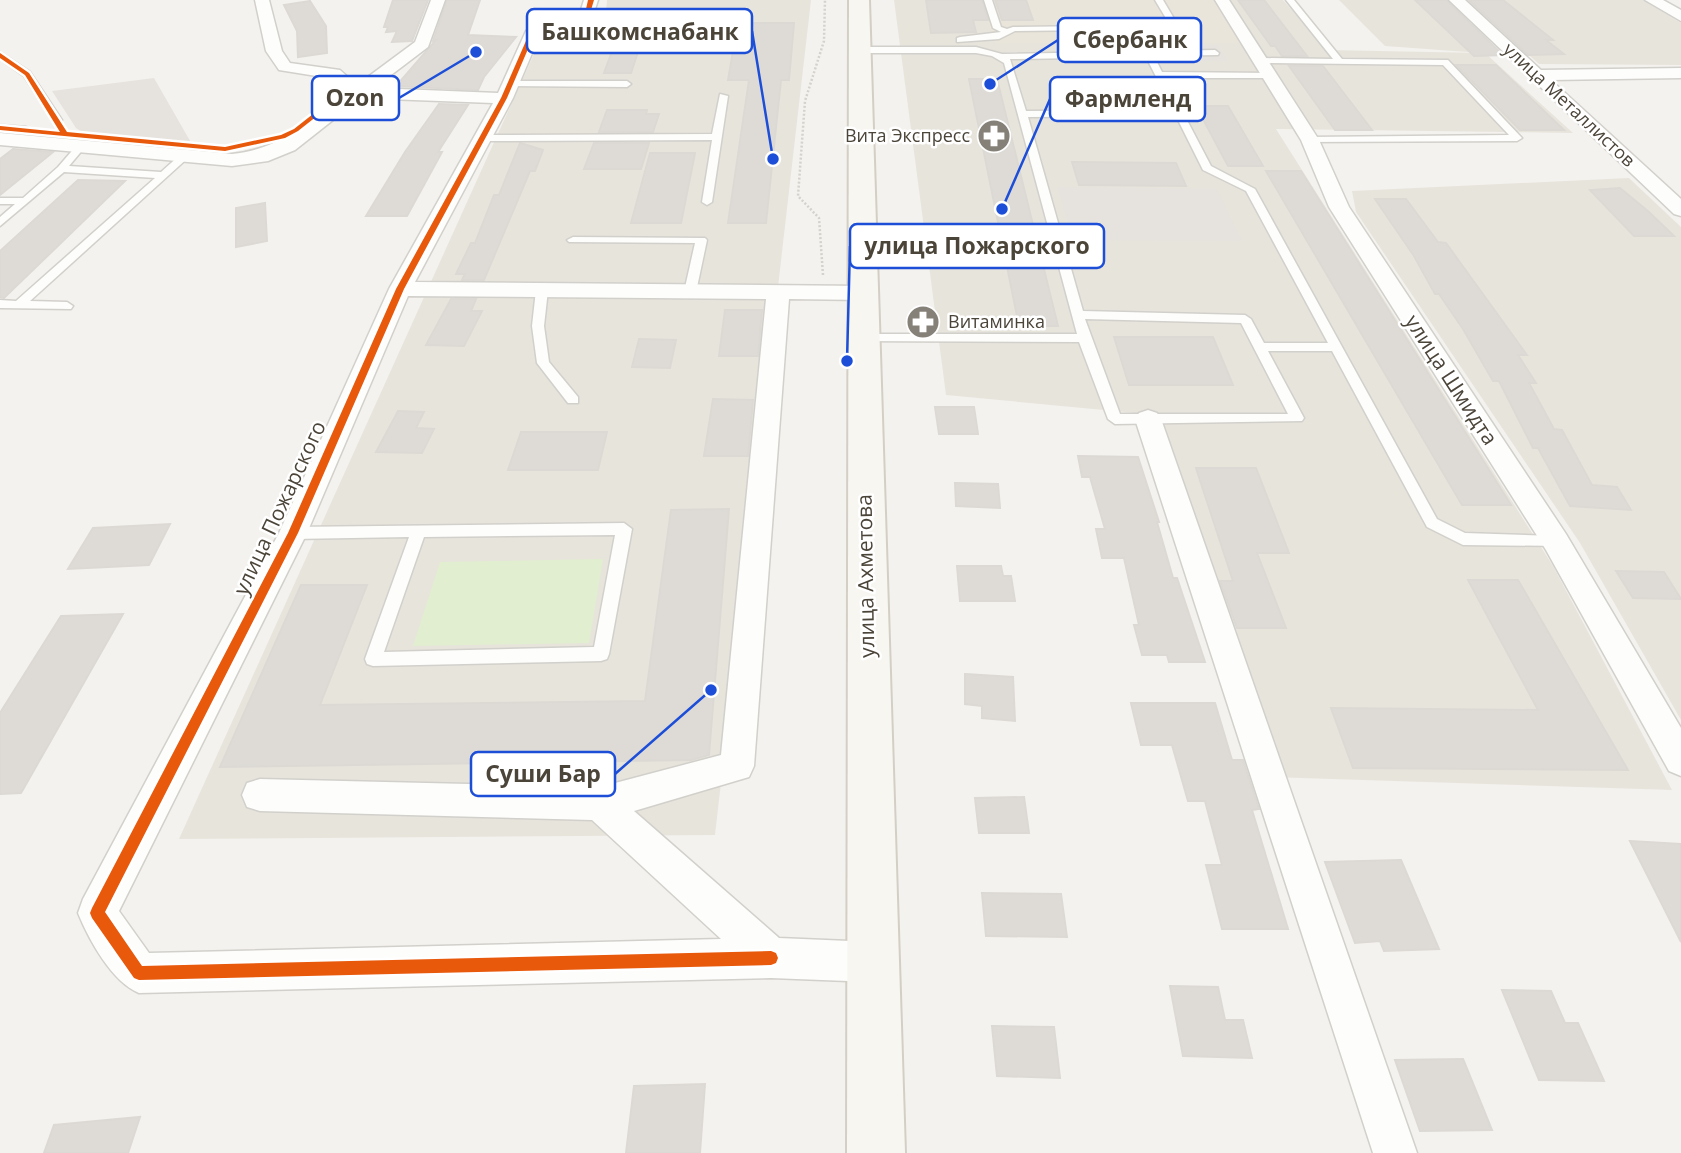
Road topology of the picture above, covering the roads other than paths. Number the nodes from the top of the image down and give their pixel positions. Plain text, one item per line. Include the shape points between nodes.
1 (262, 0) edge
2 (438, 0) edge
3 (859, 0) edge
4 (988, 0) edge
5 (1159, 0) edge
6 (1222, 0) edge
7 (1290, 0) edge
8 (1456, 0) edge
9 (1652, 0) edge
10 (589, 10) edge
11 (1681, 16) edge
12 (1008, 32) junction
13 (859, 46) junction
14 (1215, 53) dead end
15 (1149, 54) junction
16 (0, 55) edge
17 (1000, 57) junction
18 (1338, 59) junction
19 (1266, 68) junction
20 (1681, 73) edge
21 (1159, 75) junction
22 (1539, 75) junction
23 (627, 84) dead end
24 (507, 91) junction
25 (356, 93) junction
26 (723, 96) dead end
27 (1179, 113) junction
28 (1022, 114) junction
29 (57, 120) dead end
30 (0, 128) edge
31 (26, 130) dead end
32 (717, 137) junction
33 (482, 138) junction
34 (0, 139) edge
35 (1310, 140) junction
36 (80, 146) junction
37 (185, 156) junction
38 (62, 169) junction
39 (162, 175) junction
40 (0, 201) edge
41 (24, 201) junction
42 (707, 202) dead end
43 (1681, 210) edge
44 (0, 223) edge
45 (573, 240) dead end
46 (400, 289) junction
47 (542, 290) junction
48 (690, 292) junction
49 (778, 292) junction
50 (863, 293) junction
51 (0, 304) edge
52 (20, 304) junction
53 (67, 306) dead end
54 (1078, 315) junction
55 (862, 338) junction
56 (1084, 338) junction
57 (1260, 347) junction
58 (1336, 347) junction
59 (573, 400) dead end
60 (1148, 419) junction
61 (293, 533) junction
62 (418, 533) junction
63 (1556, 542) junction
64 (1681, 760) edge
65 (260, 795) dead end
66 (600, 804) junction
67 (771, 958) junction
68 (873, 962) junction
69 (876, 1153) edge
70 (1395, 1153) edge

1 - 25 street via 274,51 285,67 334,74
2 - 25 street via 422,44
3 - 13 main road, улица Ахметова
4 - 12 lane via 997,28
5 - 12 lane via 1175,27
6 - 19 street, улица Шмидта
7 - 18 lane
8 - 22 street, улица Металлистов
9 - 11 street
10 - 24 street, улица Пожарского via 532,34
12 - 13 lane via 985,40
13 - 17 lane via 976,50
13 - 50 main road, улица Ахметова
14 - 15 lane
15 - 17 lane
15 - 21 lane
16 - 29 lane via 27,74
17 - 28 lane via 1008,62
18 - 19 lane
18 - 35 lane via 1445,62 1517,138
19 - 21 lane
19 - 35 street, улица Шмидта
20 - 22 street
21 - 27 lane
22 - 43 street, улица Металлистов
23 - 24 lane
24 - 25 street
24 - 33 street, улица Пожарского
25 - 37 street via 288,146 261,157
26 - 32 lane
27 - 28 lane
27 - 58 lane via 1207,168 1250,189
28 - 54 lane
30 - 31 lane
32 - 33 lane
32 - 42 lane
33 - 46 street, улица Пожарского
34 - 36 street
35 - 63 street, улица Шмидта via 1339,207
36 - 37 street
36 - 38 lane
37 - 39 lane
38 - 39 lane
38 - 41 lane
39 - 52 lane
40 - 41 lane
41 - 44 lane
45 - 48 lane via 702,235
46 - 47 street
46 - 61 street, улица Пожарского
47 - 48 street
47 - 59 lane via 538,326 542,363
48 - 49 street
49 - 50 street
49 - 66 street via 737,766
50 - 55 main road, улица Ахметова
51 - 52 lane
52 - 53 lane
54 - 56 lane
54 - 57 lane via 1245,319
55 - 56 lane
55 - 68 main road, улица Ахметова
56 - 60 lane via 1115,419
57 - 58 lane
57 - 60 lane via 1297,418
58 - 63 lane via 1432,523 1463,539
60 - 70 street
61 - 62 lane
61 - 67 street, улица Пожарского via 97,914 139,973
62 - 62 lane via 624,529 601,654 373,659
63 - 64 street, улица Шмидта
65 - 66 street
66 - 67 street
67 - 68 street
68 - 69 main road, улица Ахметова

